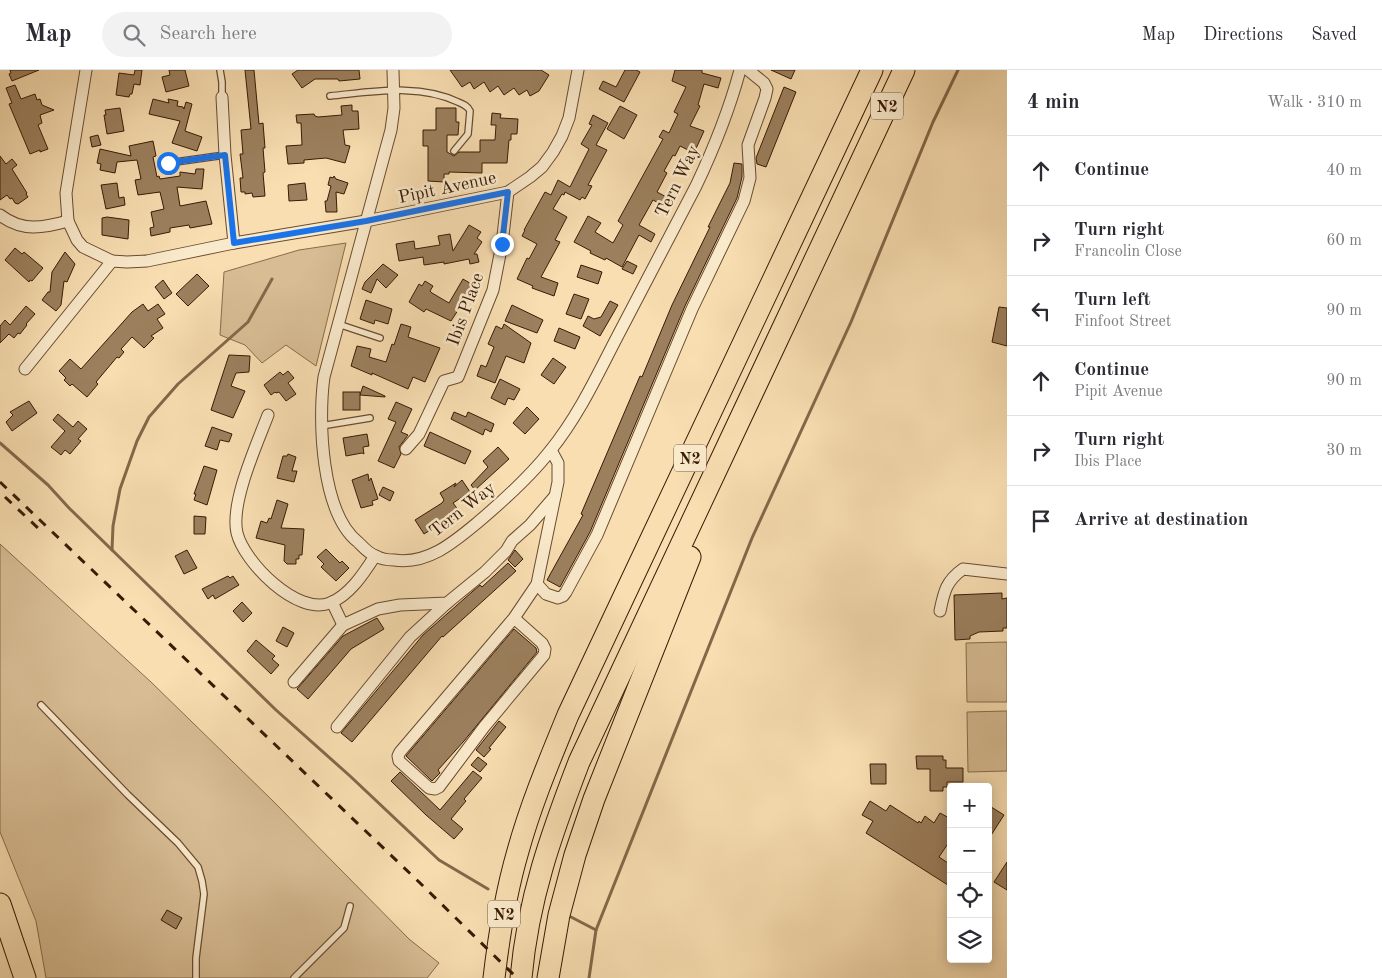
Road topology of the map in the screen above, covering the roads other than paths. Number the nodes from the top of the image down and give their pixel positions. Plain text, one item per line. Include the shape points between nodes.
1 (86, 70) edge
2 (220, 70) edge
3 (393, 70) edge
4 (578, 70) edge
5 (740, 70) edge
6 (748, 70) edge
7 (872, 70) edge
8 (904, 70) edge
9 (394, 91) junction
10 (330, 96) dead end
11 (222, 97) joint
12 (454, 151) dead end
13 (225, 155) junction
14 (168, 163) dead end
15 (508, 192) junction
16 (0, 215) edge
17 (366, 221) junction
18 (68, 222) junction
19 (234, 243) junction
20 (112, 261) junction
21 (338, 324) junction
22 (380, 338) dead end
23 (772, 350) junction
24 (26, 369) dead end
25 (268, 415) dead end
26 (370, 418) dead end
27 (321, 426) junction
28 (406, 449) dead end
29 (551, 450) junction
30 (556, 496) junction
31 (375, 556) junction
32 (1007, 574) edge
33 (537, 584) junction
34 (332, 602) junction
35 (447, 603) junction
36 (940, 611) dead end
37 (514, 618) junction
38 (343, 625) junction
39 (294, 682) dead end
40 (41, 705) dead end
41 (337, 727) dead end
42 (518, 851) junction
43 (0, 904) edge
44 (350, 906) dead end
45 (25, 978) edge
46 (196, 978) edge
47 (294, 978) edge
48 (482, 978) edge
49 (494, 978) edge
50 (521, 978) edge
51 (548, 978) edge

1 - 18 street via 66,193
2 - 11 lane
3 - 9 street, Tern Way
4 - 15 street, Pipit Avenue via 569,118 553,152 542,167
5 - 29 street, Tern Way via 725,118 696,186 582,404
6 - 33 street via 767,89 748,145 750,178 744,201 692,308 604,520 572,584 565,595 558,598 546,594
7 - 42 highway, N2 via 568,715
8 - 23 highway, N2
9 - 10 lane
9 - 12 lane via 439,94 469,108 468,134
9 - 17 street, Tern Way via 391,130
11 - 13 street
13 - 14 lane
13 - 19 street
15 - 17 street, Pipit Avenue
15 - 28 street, Ibis Place via 493,290 458,376 444,381 419,434
16 - 18 street via 28,228
17 - 19 street, Pipit Avenue
17 - 21 street, Tern Way
18 - 20 street via 83,247
19 - 20 street, Pipit Avenue via 147,261
20 - 24 street
21 - 22 lane
21 - 27 street, Tern Way via 324,377
23 - 50 highway, N2 via 579,762 538,879
23 - 51 highway via 594,799 559,916
25 - 34 street via 242,487 236,518 237,532 243,548 275,586 300,601 314,604
26 - 27 lane
27 - 31 street, Tern Way via 325,464 342,522 355,540
29 - 30 street via 558,463
29 - 31 street, Tern Way via 497,506 462,536 431,556 406,562
30 - 33 street
30 - 35 street via 485,572
31 - 34 street via 364,573
32 - 36 street via 963,569 945,588
33 - 37 street
34 - 38 street
35 - 38 street via 378,608
35 - 41 street via 410,637
37 - 37 street via 542,643 544,655 439,787 429,788 399,761 398,756
38 - 39 street
40 - 46 lane via 198,867 204,894
42 - 48 highway via 498,893
42 - 49 highway, N2 via 504,910
43 - 45 highway
44 - 47 lane via 344,928

